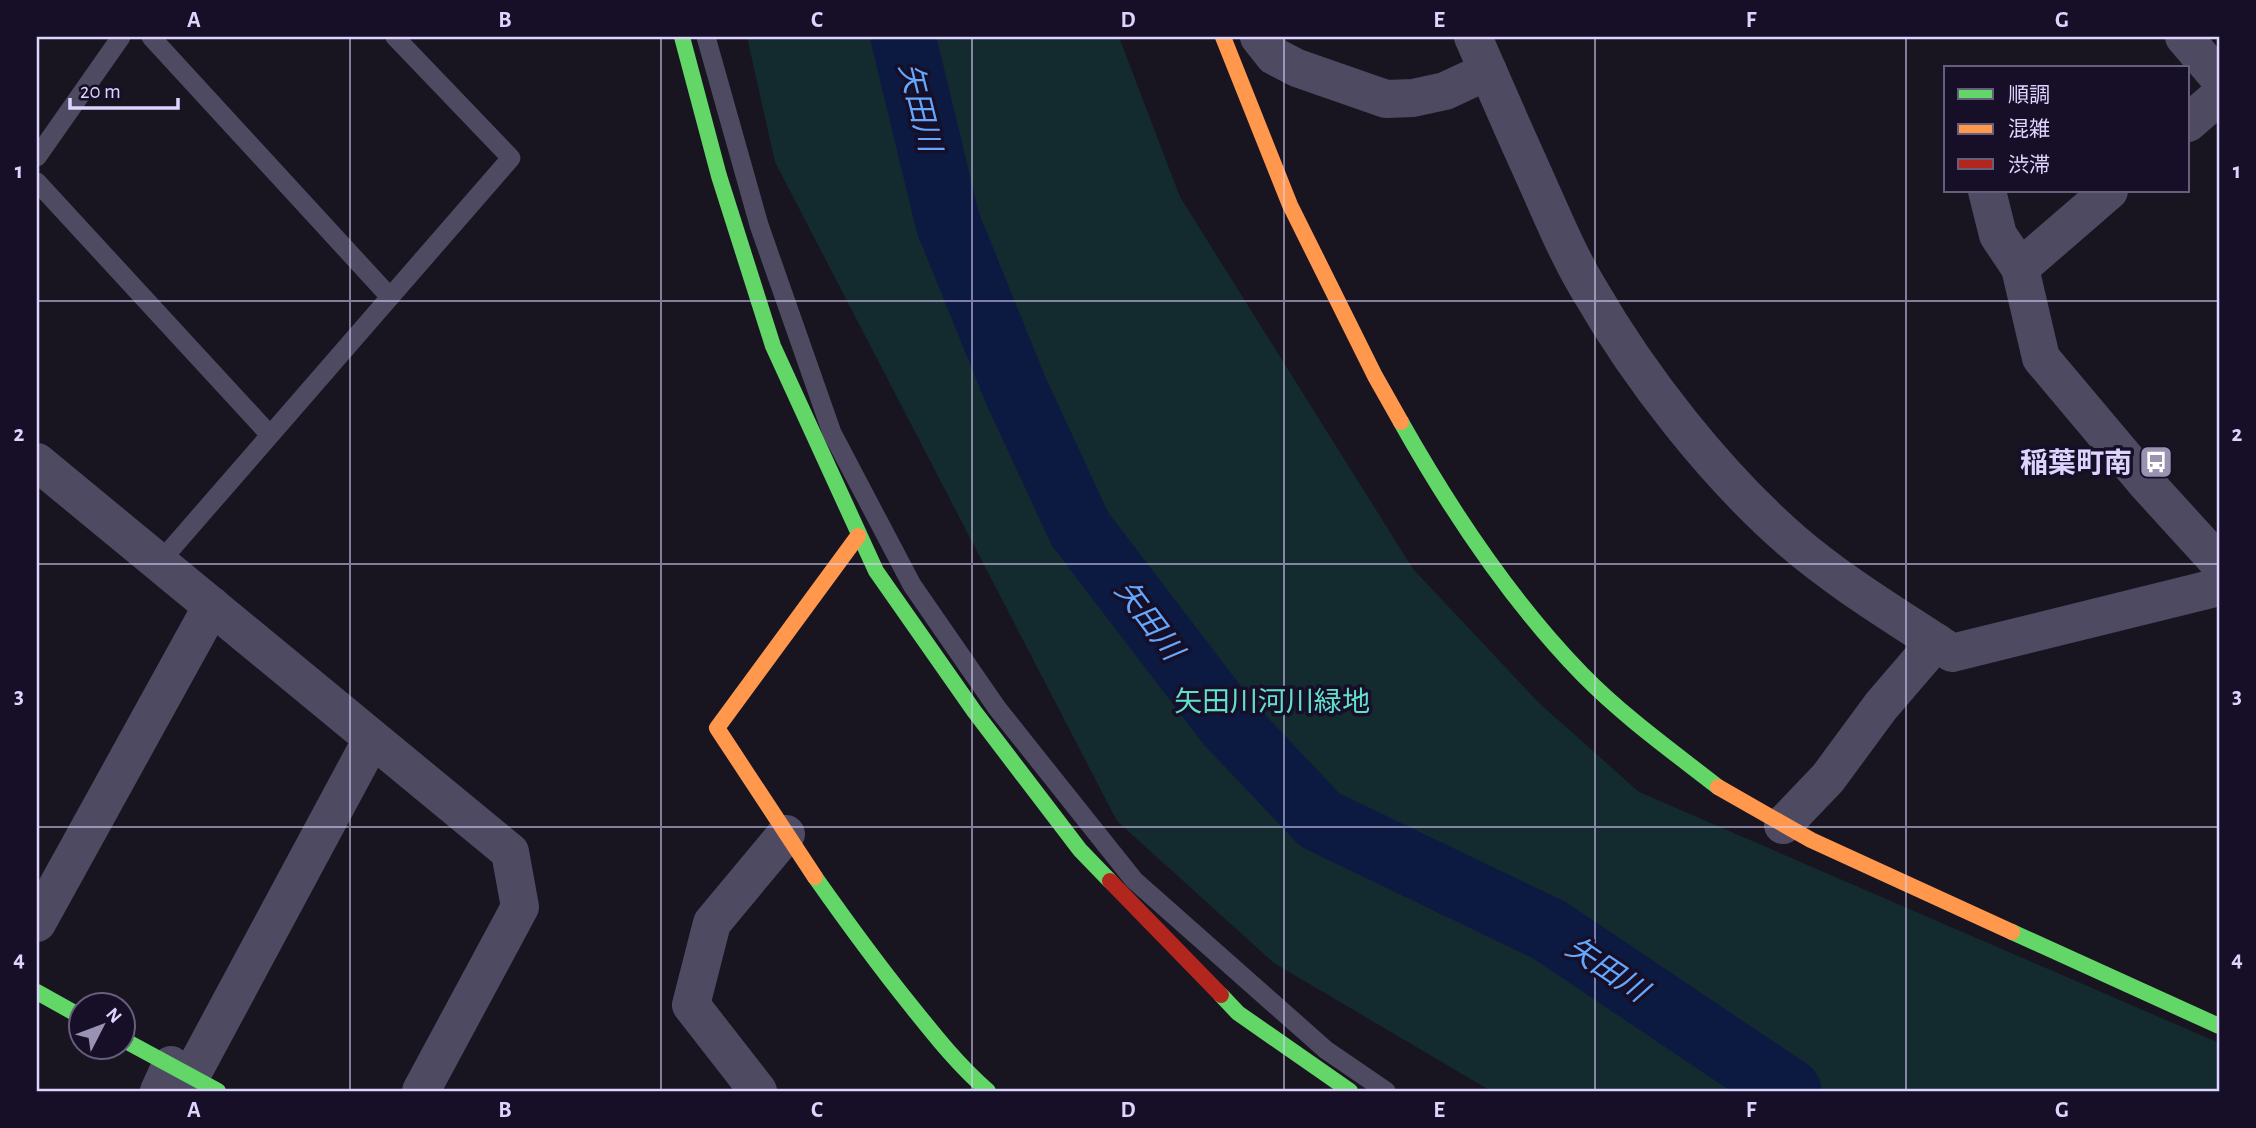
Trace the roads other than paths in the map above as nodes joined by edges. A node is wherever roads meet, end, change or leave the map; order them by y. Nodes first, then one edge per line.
1 (121, 37) edge
2 (151, 37) edge
3 (395, 37) edge
4 (682, 37) edge
5 (706, 37) edge
6 (1223, 37) edge
7 (1259, 37) edge
8 (1473, 37) edge
9 (2184, 37) edge
10 (1488, 71) junction
11 (2219, 78) edge
12 (2219, 96) edge
13 (2190, 121) edge
14 (43, 136) edge
15 (37, 157) edge
16 (37, 182) edge
17 (1987, 192) edge
18 (2108, 192) edge
19 (2020, 268) junction
20 (390, 297) junction
21 (270, 435) junction
22 (42, 479) edge
23 (858, 536) junction
24 (2219, 562) edge
25 (159, 563) junction
26 (2219, 587) edge
27 (212, 606) junction
28 (1936, 642) junction
29 (372, 739) junction
30 (1783, 825) junction
31 (786, 834) junction
32 (37, 923) edge
33 (37, 992) edge
34 (66, 1008) edge
35 (2219, 1026) edge
36 (136, 1048) edge
37 (185, 1081) edge
38 (421, 1091) edge
39 (758, 1091) edge
40 (988, 1091) edge
41 (1350, 1091) edge
42 (1386, 1091) edge

1 - 14 lane
2 - 20 lane
3 - 20 lane
4 - 23 street
5 - 42 lane
6 - 30 street
7 - 10 street
8 - 10 street
9 - 11 street
10 - 28 street
12 - 13 street
14 - 15 lane
16 - 21 lane
17 - 19 street
18 - 19 street
19 - 24 street
20 - 21 lane
21 - 25 lane
22 - 25 street
23 - 31 street
23 - 41 street
25 - 27 street
26 - 28 street
27 - 29 street
27 - 32 street
28 - 30 street
29 - 37 street
29 - 38 street
30 - 35 street
31 - 39 street
31 - 40 street
33 - 34 street
36 - 37 street

